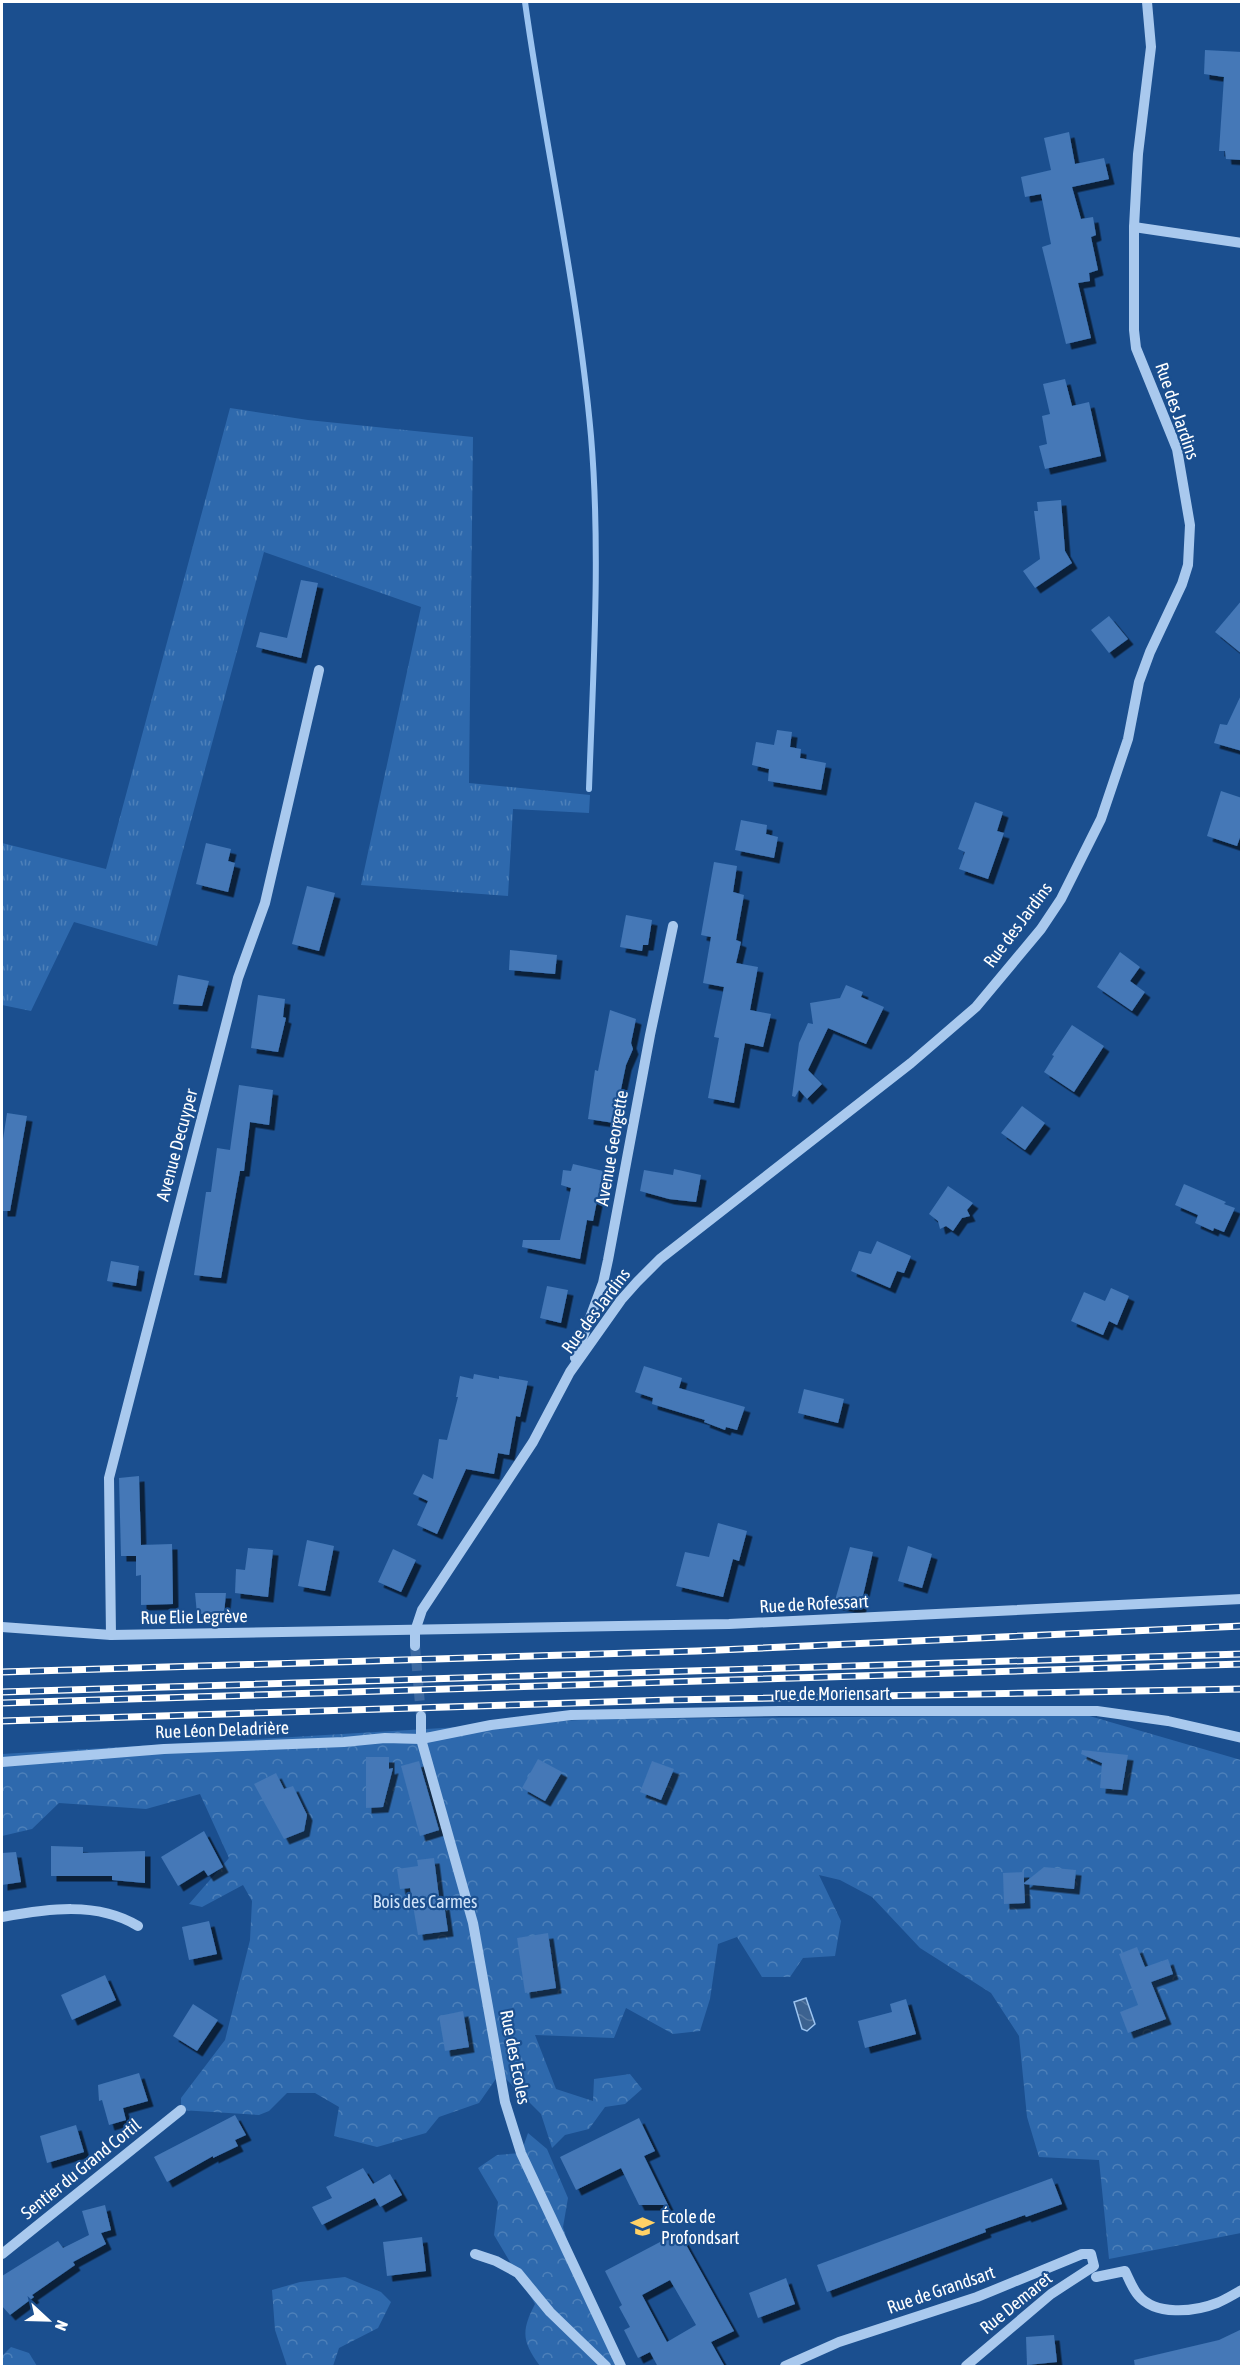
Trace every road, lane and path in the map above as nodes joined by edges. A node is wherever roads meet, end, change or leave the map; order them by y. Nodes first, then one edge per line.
1 (1147, 2) edge
2 (1134, 227) junction
3 (1242, 243) edge
4 (319, 670) dead end
5 (673, 926) dead end
6 (570, 1372) junction
7 (1242, 1599) edge
8 (2, 1627) edge
9 (387, 1630) joint
10 (415, 1631) junction
11 (111, 1635) junction
12 (415, 1646) tunnel mouth
13 (421, 1716) tunnel mouth
14 (1242, 1738) edge
15 (421, 1739) junction
16 (2, 1762) edge
17 (2, 1917) edge
18 (138, 1926) dead end
19 (181, 2110) dead end
20 (2, 2254) edge
21 (475, 2254) dead end
22 (1093, 2273) junction
23 (1242, 2290) edge
24 (606, 2367) edge
25 (621, 2367) edge
26 (785, 2367) edge
27 (966, 2367) edge

1 - 2 street, Rue des Jardins
2 - 3 street
2 - 6 street, Rue des Jardins
4 - 11 street, Avenue Decuyper
5 - 6 street, Avenue Georgette
6 - 10 street, Rue des Jardins
7 - 10 street, Rue de Rofessart
8 - 11 street, Rue Elie Legrève
9 - 10 street, Rue de Rofessart
9 - 11 street, Rue Elie Legrève
10 - 12 street
13 - 15 street
14 - 15 street, rue de Moriensart
15 - 16 street, Rue Léon Deladrière
15 - 25 street, Rue des Ecoles
17 - 18 street
19 - 20 street, Sentier du Grand Cortil
21 - 24 street
22 - 23 street
22 - 26 street, Rue de Grandsart
22 - 27 street, Rue Demaret

